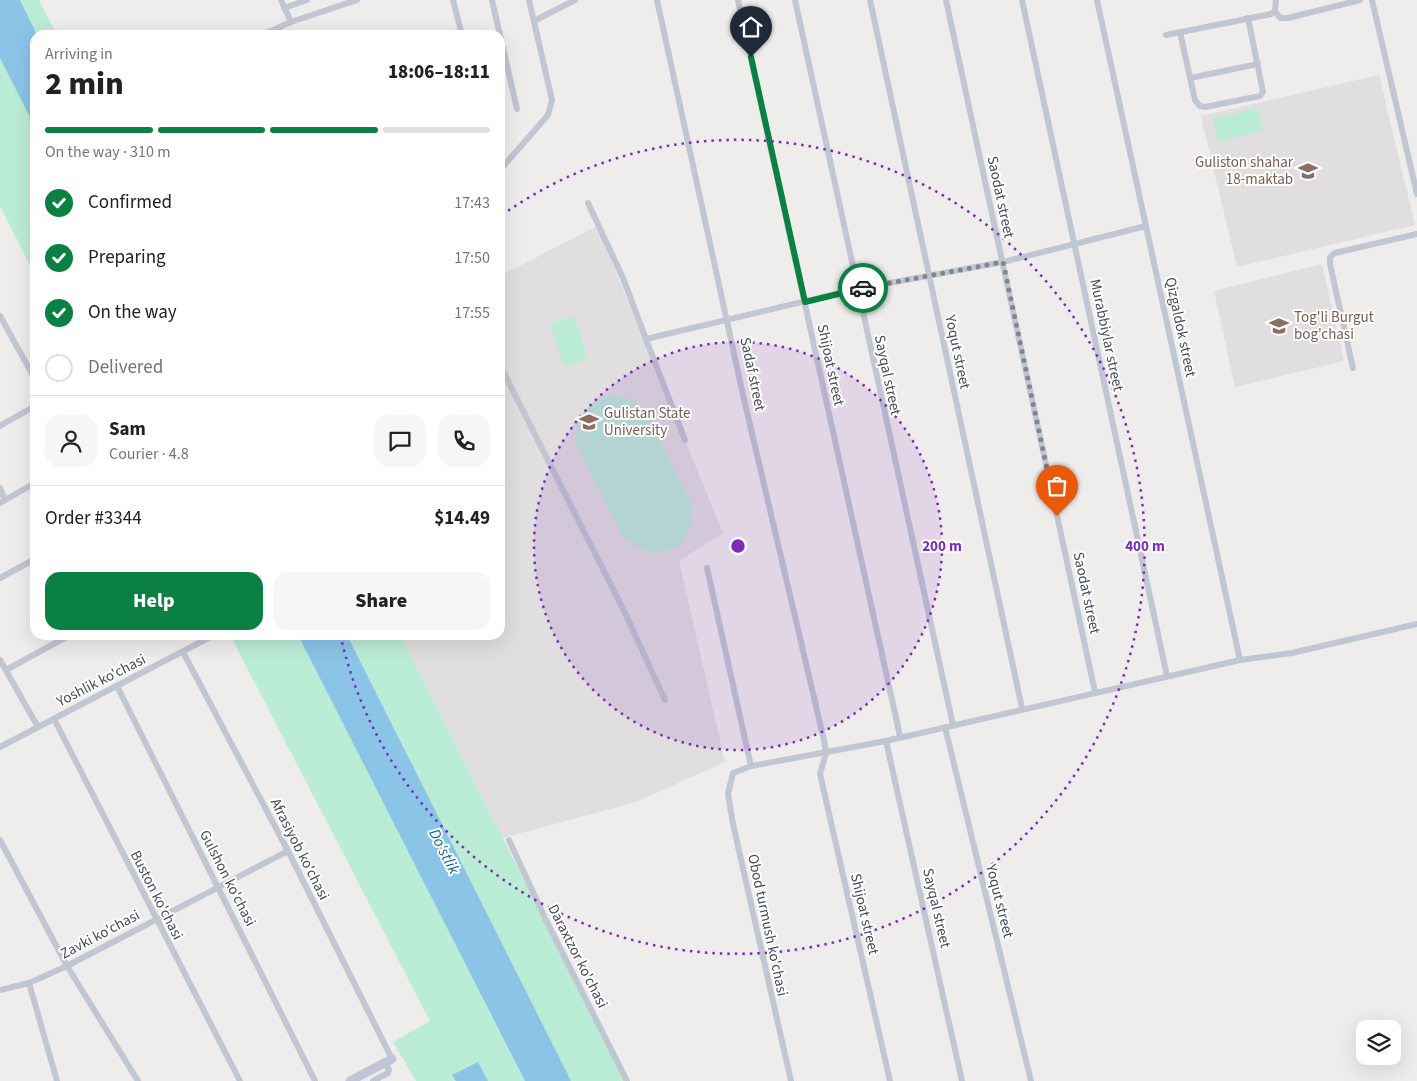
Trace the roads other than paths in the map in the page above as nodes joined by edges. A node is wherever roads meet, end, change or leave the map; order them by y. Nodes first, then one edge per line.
1 (280, 0) edge
2 (307, 0) edge
3 (356, 0) edge
4 (453, 0) edge
5 (492, 0) edge
6 (529, 0) edge
7 (575, 0) edge
8 (657, 0) edge
9 (738, 0) edge
10 (795, 0) edge
11 (870, 0) edge
12 (946, 0) edge
13 (1022, 0) edge
14 (1097, 0) edge
15 (1276, 0) edge
16 (1360, 0) edge
17 (1372, 0) edge
18 (284, 8) junction
19 (1275, 11) junction
20 (1248, 18) junction
21 (534, 21) junction
22 (291, 22) junction
23 (273, 30) edge
24 (461, 30) edge
25 (499, 30) edge
26 (1180, 32) junction
27 (1166, 35) dead end
28 (505, 57) edge
29 (1258, 64) junction
30 (1190, 78) junction
31 (517, 109) dead end
32 (505, 164) edge
33 (1417, 194) edge
34 (588, 203) dead end
35 (1146, 226) junction
36 (1417, 234) edge
37 (1075, 244) junction
38 (1003, 262) junction
39 (929, 276) junction
40 (857, 289) junction
41 (805, 302) junction
42 (0, 316) edge
43 (728, 320) junction
44 (646, 339) junction
45 (1353, 368) dead end
46 (30, 370) edge
47 (505, 376) edge
48 (30, 409) edge
49 (0, 426) edge
50 (686, 440) dead end
51 (30, 486) edge
52 (0, 488) edge
53 (3, 501) edge
54 (30, 562) edge
55 (706, 568) dead end
56 (0, 578) edge
57 (1417, 624) edge
58 (61, 640) edge
59 (205, 640) edge
60 (183, 652) junction
61 (0, 660) edge
62 (1240, 660) junction
63 (6, 670) junction
64 (1167, 676) junction
65 (117, 686) junction
66 (1095, 692) junction
67 (665, 700) dead end
68 (1022, 708) junction
69 (54, 718) junction
70 (953, 725) junction
71 (38, 726) junction
72 (945, 726) junction
73 (900, 736) junction
74 (886, 741) junction
75 (0, 747) edge
76 (826, 753) junction
77 (752, 766) junction
78 (0, 840) edge
79 (509, 840) dead end
80 (288, 851) junction
81 (219, 887) junction
82 (155, 919) junction
83 (66, 966) junction
84 (29, 983) junction
85 (0, 990) edge
86 (388, 1060) junction
87 (57, 1081) edge
88 (138, 1081) edge
89 (240, 1081) edge
90 (316, 1081) edge
91 (350, 1081) edge
92 (373, 1081) edge
93 (627, 1081) edge
94 (791, 1081) edge
95 (890, 1081) edge
96 (962, 1081) edge
97 (1031, 1081) edge

1 - 18 street
2 - 18 street
3 - 22 street
4 - 24 street
5 - 25 street
6 - 21 street
7 - 21 street
8 - 43 street, Sadaf street
9 - 41 street, Shijoat street
10 - 40 street, Sayqal street
11 - 39 street, Yoqut street
12 - 38 street, Saodat street
13 - 37 street, Murabbiylar street
14 - 35 street, Qizgaldok street
15 - 19 street
16 - 19 street
17 - 33 street
18 - 22 street
19 - 20 street
20 - 26 street
20 - 29 street
21 - 32 street
22 - 23 street
26 - 27 street
26 - 30 street
28 - 31 street
29 - 30 street
29 - 30 street
34 - 44 street
35 - 37 street
35 - 62 street, Qizgaldok street
36 - 45 street
37 - 38 street
37 - 64 street, Murabbiylar street
38 - 39 street
38 - 66 street, Saodat street
39 - 40 street
39 - 68 street, Yoqut street
40 - 41 street
40 - 70 street, Sayqal street
41 - 43 street
41 - 73 street, Shijoat street
42 - 46 street
43 - 44 street
43 - 76 street, Sadaf street
44 - 50 street
47 - 67 street
48 - 49 street
51 - 53 street
52 - 53 street
54 - 56 street
55 - 77 street
57 - 62 street
58 - 63 street
59 - 60 street, Yoshlik ko'chasi
60 - 65 street, Yoshlik ko'chasi
60 - 80 street, Afrasiyob ko'chasi
61 - 63 street
62 - 64 street
63 - 71 street
64 - 66 street
65 - 69 street, Yoshlik ko'chasi
65 - 81 street, Gulshon ko'chasi
66 - 68 street
68 - 70 street
69 - 71 street, Yoshlik ko'chasi
69 - 82 street, Buston ko'chasi
70 - 72 street
71 - 75 street, Yoshlik ko'chasi
72 - 73 street
72 - 97 street, Yoqut street
73 - 74 street
74 - 76 street
74 - 96 street, Sayqal street
76 - 77 street
76 - 95 street, Shijoat street
77 - 94 street, Obod turmush ko'chasi
78 - 83 street
79 - 93 street, Daraxtzor ko'chasi
80 - 81 street, Zavki ko'chasi
80 - 86 street, Afrasiyob ko'chasi
81 - 82 street, Zavki ko'chasi
81 - 90 street, Gulshon ko'chasi
82 - 83 street, Zavki ko'chasi
82 - 89 street, Buston ko'chasi
83 - 84 street, Zavki ko'chasi
83 - 88 street
84 - 85 street, Zavki ko'chasi
84 - 87 street
86 - 91 street
86 - 92 street

